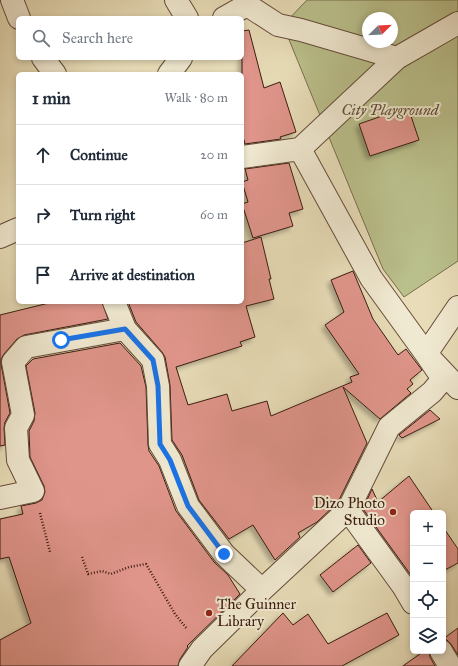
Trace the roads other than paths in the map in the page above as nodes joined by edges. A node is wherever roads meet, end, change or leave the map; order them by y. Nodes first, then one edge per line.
1 (12, 0) edge
2 (176, 0) edge
3 (18, 16) edge
4 (186, 16) edge
5 (228, 16) edge
6 (458, 23) edge
7 (398, 58) junction
8 (44, 60) edge
9 (180, 60) edge
10 (54, 72) edge
11 (170, 72) edge
12 (300, 149) junction
13 (244, 157) edge
14 (16, 230) edge
15 (0, 237) edge
16 (115, 304) edge
17 (458, 307) edge
18 (125, 329) junction
19 (426, 354) junction
20 (458, 388) edge
21 (0, 498) edge
22 (348, 510) junction
23 (262, 590) junction
24 (410, 598) edge
25 (443, 654) edge
26 (196, 657) edge
27 (450, 666) edge

1 - 3 street
2 - 4 street
5 - 7 street
6 - 7 street
7 - 12 street
8 - 10 street
9 - 11 street
12 - 13 street
12 - 19 street
14 - 15 street
16 - 18 street
17 - 19 street
18 - 21 street
18 - 23 street
19 - 20 street
19 - 22 street
22 - 23 street
22 - 24 street
23 - 26 street
25 - 27 street

